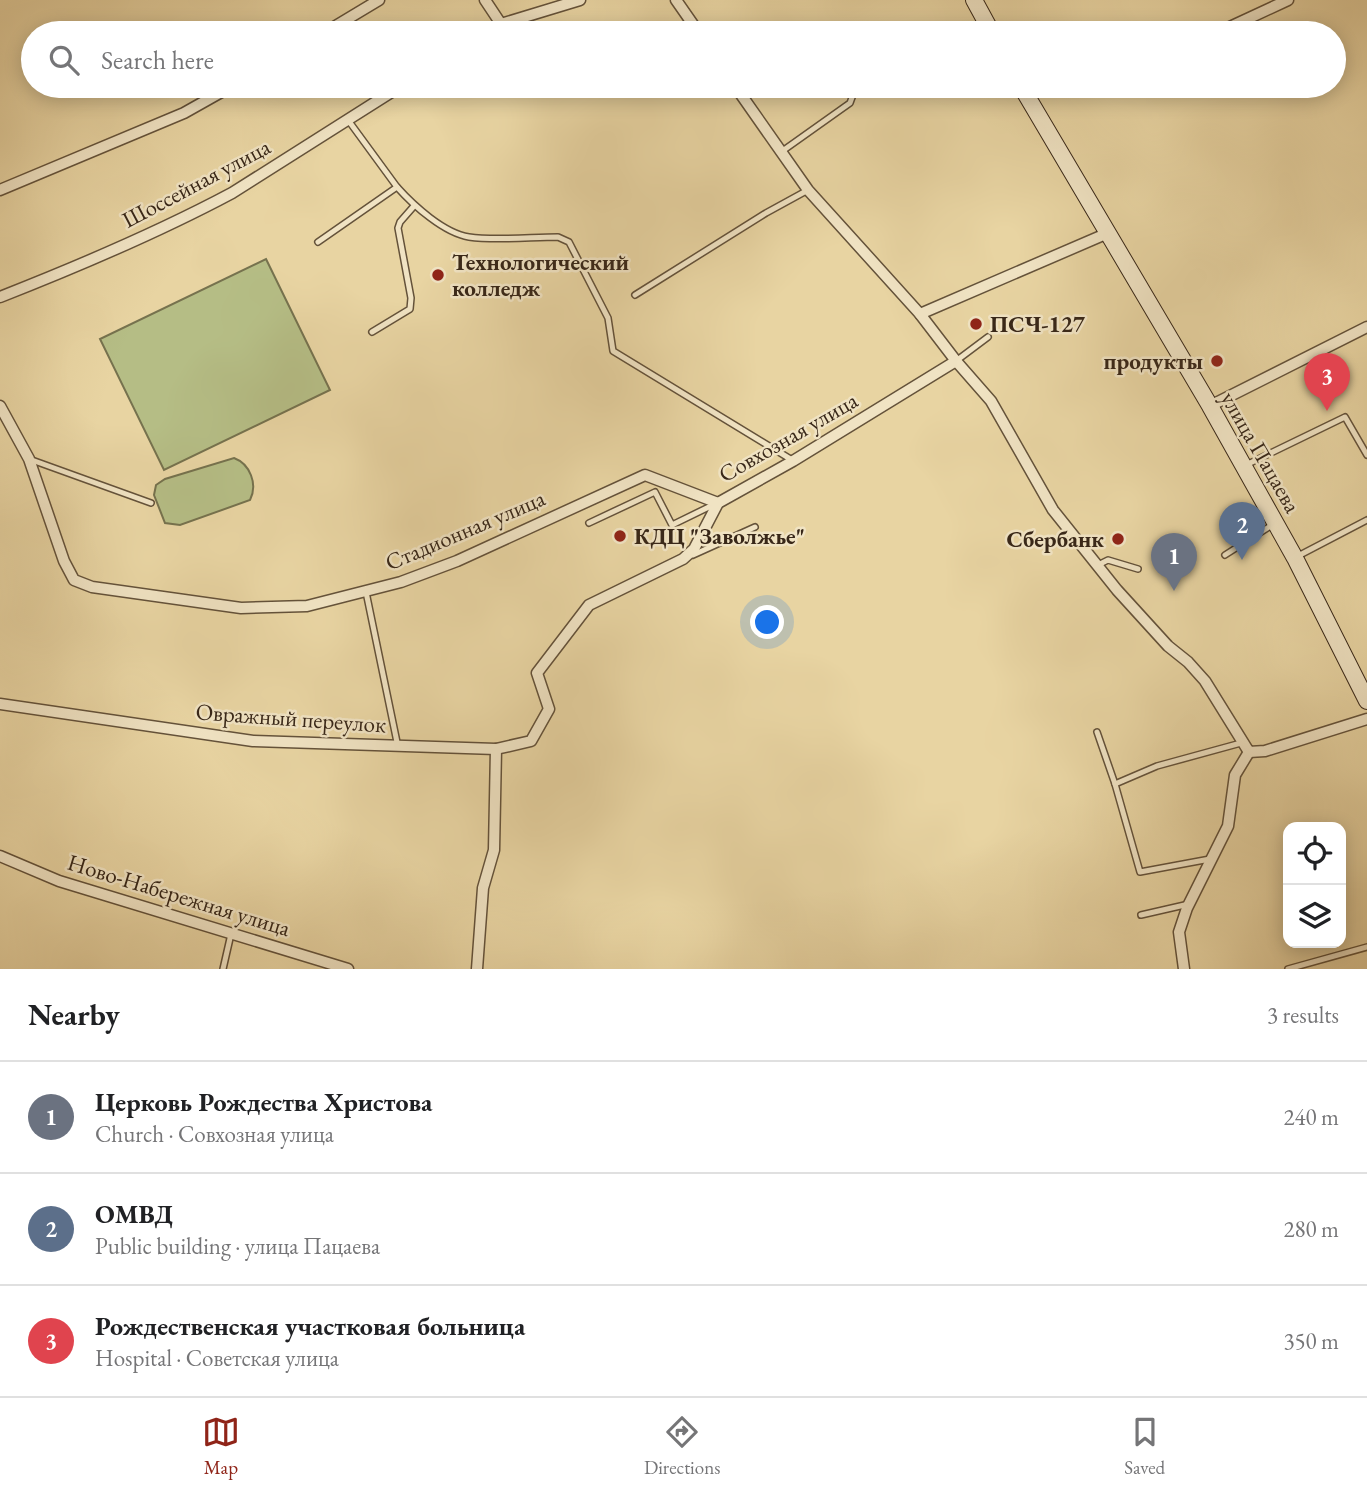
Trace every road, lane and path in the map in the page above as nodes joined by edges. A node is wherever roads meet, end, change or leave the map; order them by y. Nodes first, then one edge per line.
1 (379, 0) edge
2 (485, 0) edge
3 (580, 0) edge
4 (676, 0) edge
5 (974, 0) edge
6 (1288, 0) edge
7 (344, 21) edge
8 (499, 21) edge
9 (511, 21) edge
10 (691, 21) edge
11 (985, 21) edge
12 (1243, 21) edge
13 (211, 98) edge
14 (382, 98) edge
15 (744, 98) edge
16 (852, 98) edge
17 (1028, 98) edge
18 (348, 120) junction
19 (781, 152) junction
20 (397, 187) junction
21 (0, 190) edge
22 (808, 190) junction
23 (414, 206) junction
24 (1108, 233) junction
25 (318, 242) dead end
26 (635, 295) dead end
27 (0, 297) edge
28 (920, 314) junction
29 (1367, 327) edge
30 (372, 332) dead end
31 (988, 337) dead end
32 (956, 361) junction
33 (0, 406) edge
34 (1210, 406) junction
35 (1367, 455) edge
36 (29, 459) junction
37 (793, 461) junction
38 (1243, 466) junction
39 (152, 503) dead end
40 (718, 503) junction
41 (1367, 520) edge
42 (589, 523) dead end
43 (1276, 523) junction
44 (755, 527) dead end
45 (1225, 555) dead end
46 (1295, 558) junction
47 (683, 559) junction
48 (1097, 566) junction
49 (1138, 569) dead end
50 (366, 592) junction
51 (537, 674) joint
52 (1367, 701) edge
53 (0, 704) edge
54 (1367, 719) edge
55 (1097, 732) dead end
56 (1241, 743) junction
57 (398, 747) junction
58 (496, 749) junction
59 (1249, 752) junction
60 (1115, 784) junction
61 (0, 856) edge
62 (1210, 859) junction
63 (1189, 904) junction
64 (1141, 915) dead end
65 (231, 933) junction
66 (1367, 947) edge
67 (223, 969) edge
68 (348, 969) edge
69 (477, 969) edge
70 (1184, 969) edge
71 (1287, 969) edge

1 - 7 street
2 - 8 street
3 - 9 street
4 - 10 street
5 - 11 street
6 - 12 street
13 - 21 street
14 - 18 street, Шоссейная улица
15 - 19 street
16 - 19 lane
17 - 24 street, улица Пацаева
18 - 20 lane
18 - 27 street, Шоссейная улица
19 - 22 street
20 - 23 lane
20 - 25 lane
22 - 26 lane
22 - 28 street
23 - 30 lane
23 - 37 lane
24 - 28 street
24 - 34 street, улица Пацаева
28 - 32 street
29 - 34 street
31 - 32 lane
32 - 37 street, Совхозная улица
32 - 48 street
33 - 36 street, Стадионная улица
34 - 38 street, улица Пацаева
35 - 38 lane
36 - 39 lane
36 - 50 street, Стадионная улица
37 - 40 street, Совхозная улица
38 - 43 street, улица Пацаева
40 - 42 lane
40 - 47 street, Совхозная улица
40 - 50 street, Стадионная улица
41 - 46 lane
43 - 45 lane
43 - 46 street, улица Пацаева
44 - 47 lane
46 - 52 street, улица Пацаева
47 - 51 street, Совхозная улица
48 - 49 lane
48 - 56 street
50 - 57 lane
51 - 58 street, Овражный переулок
53 - 57 street, Овражный переулок
54 - 59 street
55 - 60 lane
56 - 59 street
56 - 60 lane
57 - 58 street, Овражный переулок
58 - 69 street
59 - 62 street
60 - 62 lane
61 - 65 street, Ново-Набережная улица
62 - 63 street
63 - 64 lane
63 - 70 street
65 - 67 lane
65 - 68 street, Ново-Набережная улица
66 - 71 lane

